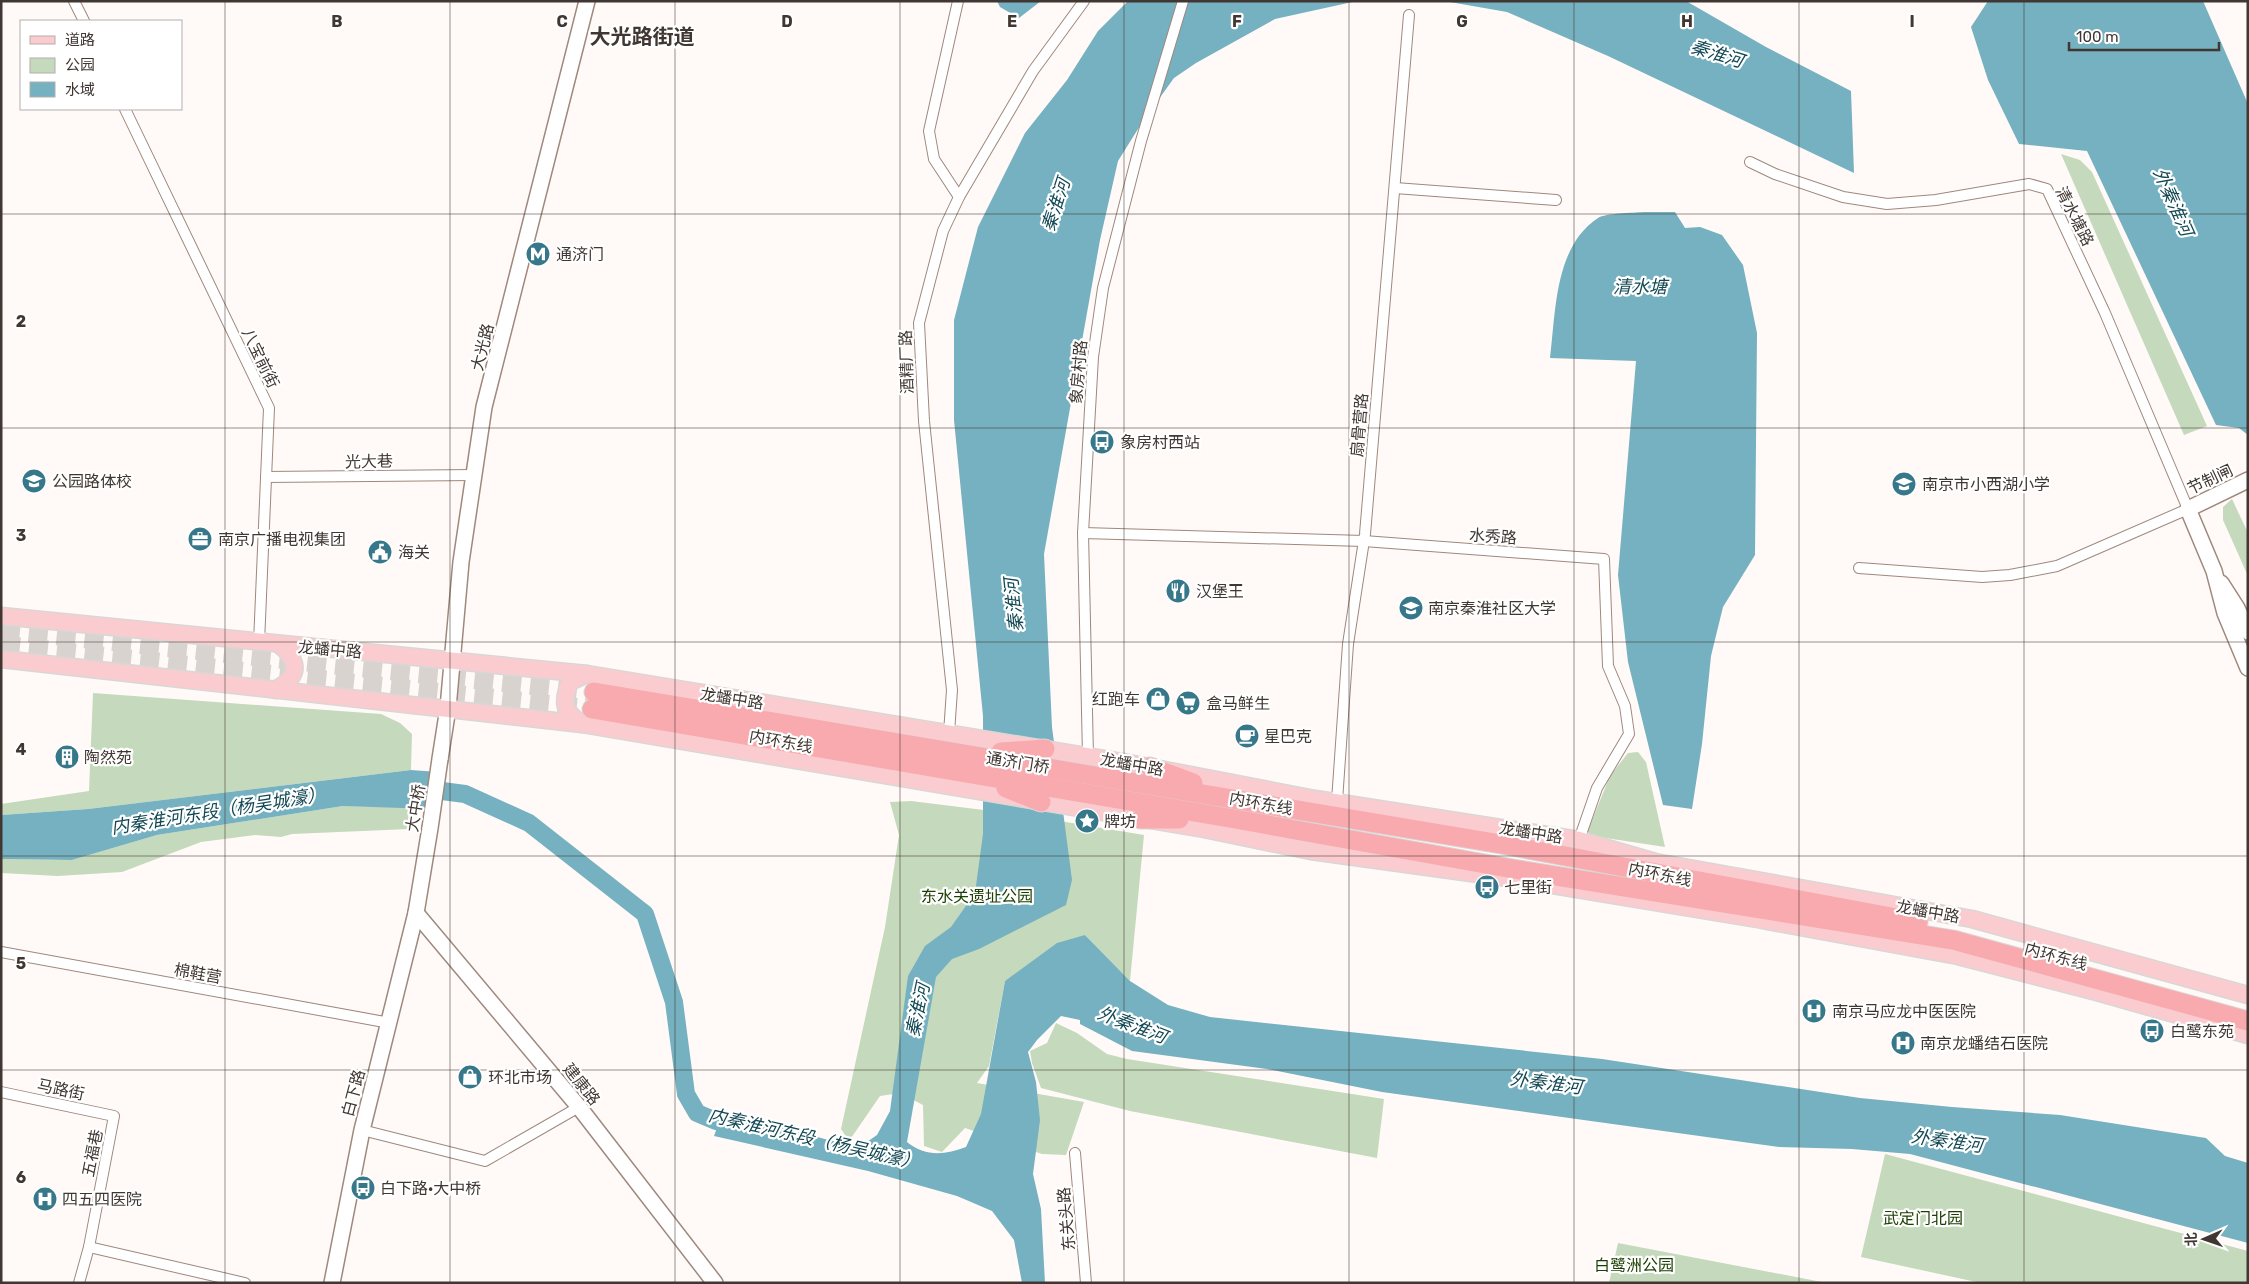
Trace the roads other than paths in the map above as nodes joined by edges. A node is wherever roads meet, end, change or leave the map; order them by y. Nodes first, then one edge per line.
1 (74, 1) edge
2 (588, 1) edge
3 (958, 1) edge
4 (1084, 1) edge
5 (1183, 1) edge
6 (1408, 15) dead end
7 (84, 20) edge
8 (126, 110) edge
9 (1750, 162) dead end
10 (1394, 188) junction
11 (959, 197) junction
12 (1556, 200) dead end
13 (474, 475) junction
14 (266, 477) junction
15 (2248, 480) edge
16 (2188, 508) junction
17 (1083, 533) junction
18 (1364, 541) junction
19 (1859, 568) dead end
20 (2214, 571) junction
21 (1, 616) edge
22 (2248, 632) edge
23 (259, 643) junction
24 (280, 645) junction
25 (1, 660) edge
26 (452, 660) junction
27 (2248, 668) edge
28 (587, 674) junction
29 (275, 690) junction
30 (448, 708) junction
31 (589, 708) junction
32 (949, 732) junction
33 (971, 746) junction
34 (1045, 749) joint
35 (1088, 756) junction
36 (1066, 761) junction
37 (1150, 767) junction
38 (971, 782) junction
39 (1066, 798) junction
40 (1236, 798) junction
41 (1337, 801) junction
42 (1040, 802) joint
43 (1141, 818) junction
44 (1235, 819) junction
45 (1579, 840) junction
46 (416, 913) junction
47 (1, 952) edge
48 (2248, 996) edge
49 (2248, 1008) edge
50 (2248, 1021) edge
51 (390, 1023) junction
52 (2248, 1035) edge
53 (1, 1092) edge
54 (579, 1107) junction
55 (114, 1116) joint
56 (362, 1130) junction
57 (1075, 1153) dead end
58 (89, 1247) junction
59 (79, 1283) edge
60 (245, 1283) edge
61 (332, 1283) edge
62 (715, 1283) edge
63 (1086, 1283) edge

1 - 7 street
2 - 13 main road, 大光路
3 - 11 street
4 - 11 street, 酒精厂路
5 - 17 street, 象房村路
6 - 10 street, 扇骨营路
8 - 14 street, 八宝前街
9 - 16 street, 清水塘路
10 - 12 street
10 - 18 street, 扇骨营路
11 - 32 street, 酒精厂路
13 - 14 street, 光大巷
13 - 26 main road, 大光路
14 - 23 street, 八宝前街
15 - 16 main road, 节制闸
16 - 19 street
16 - 20 main road
17 - 18 street, 水秀路
17 - 35 street, 象房村路
18 - 41 street, 扇骨营路
18 - 45 street, 水秀路
20 - 22 main road
20 - 27 main road
21 - 23 main road, 龙蟠中路
23 - 24 main road, 龙蟠中路
24 - 26 main road, 龙蟠中路
24 - 29 main road
25 - 29 main road
26 - 28 main road, 龙蟠中路
26 - 30 main road, 大光路
28 - 31 main road
28 - 32 main road, 龙蟠中路
29 - 30 main road
30 - 31 main road
30 - 46 main road, 大中桥, bridge
31 - 33 highway, 内环东线
31 - 38 highway, 内环东线
32 - 33 main road, 龙蟠中路
33 - 34 highway
33 - 36 highway, 通济门桥
34 - 36 main road, 龙蟠中路
35 - 36 main road, 龙蟠中路
35 - 37 main road, 龙蟠中路
36 - 40 highway, 内环东线
37 - 40 highway
37 - 41 main road, 龙蟠中路
38 - 39 highway, 通济门桥
38 - 42 highway
39 - 42 main road
39 - 43 main road
39 - 44 highway, 内环东线
40 - 49 highway, 内环东线
41 - 45 main road, 龙蟠中路
43 - 44 highway
43 - 52 main road
44 - 50 highway, 内环东线
45 - 48 main road, 龙蟠中路
46 - 51 main road, 白下路
46 - 54 main road, 建康路
47 - 51 street, 棉鞋营
51 - 56 main road, 白下路
53 - 55 street, 马路街
54 - 56 street
54 - 62 main road, 建康路
55 - 58 street, 五福巷
56 - 61 main road, 白下路
57 - 63 street, 东关头路
58 - 59 street, 五福巷
58 - 60 street

